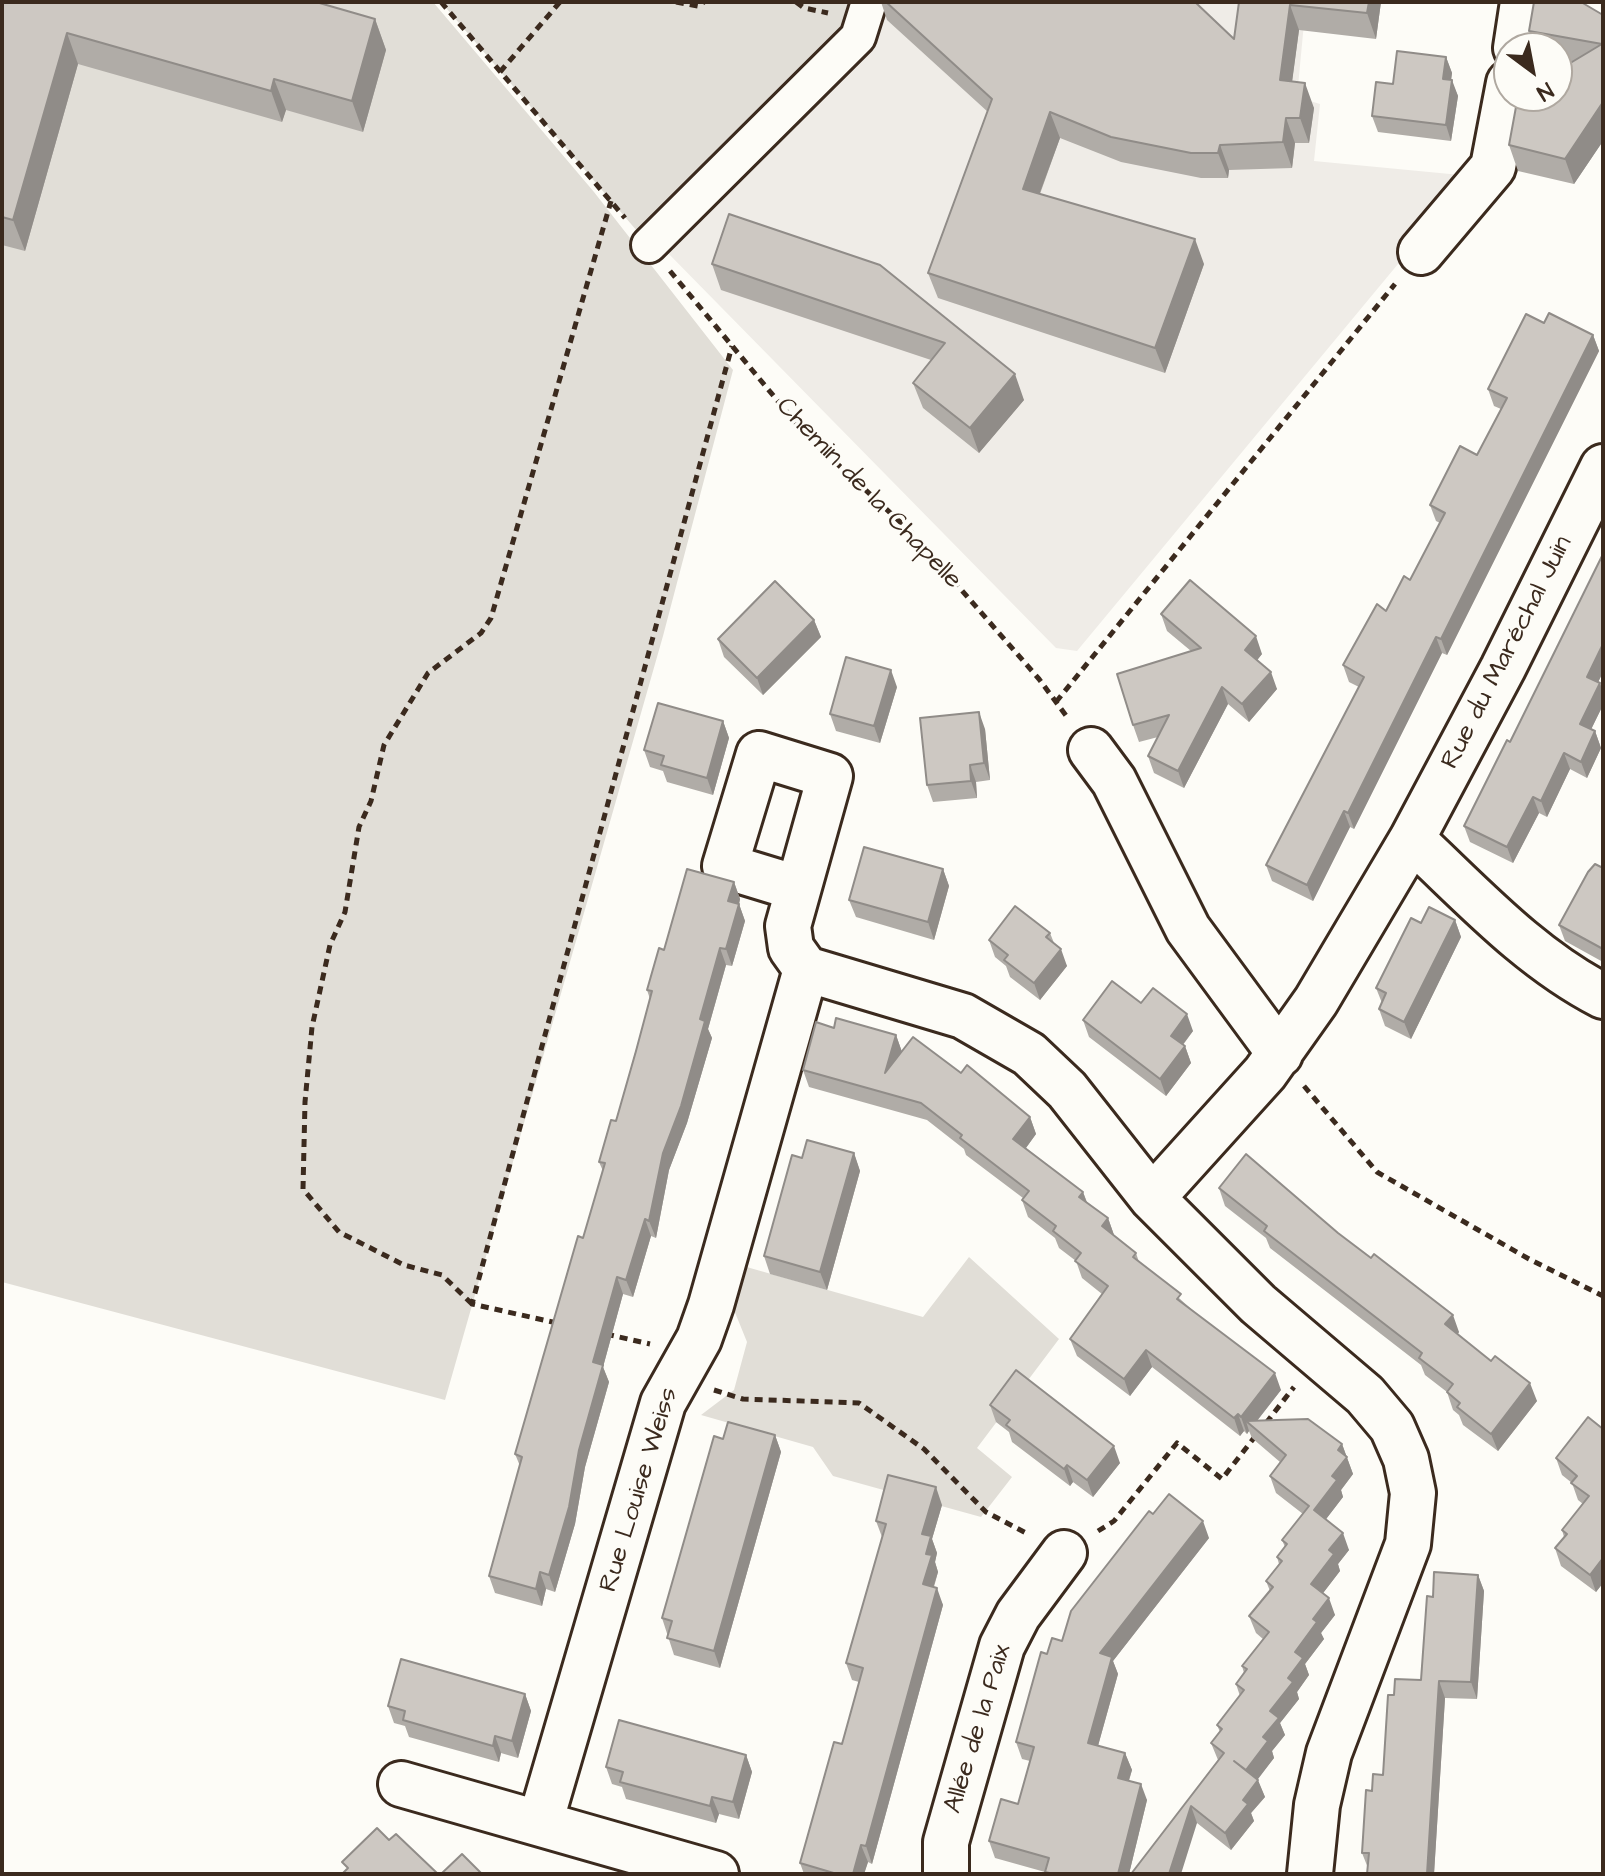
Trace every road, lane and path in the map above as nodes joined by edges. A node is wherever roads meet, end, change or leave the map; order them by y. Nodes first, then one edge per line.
1 (441, 2) edge
2 (560, 2) edge
3 (676, 2) edge
4 (704, 2) edge
5 (869, 2) edge
6 (1523, 2) edge
7 (1518, 32) edge
8 (500, 72) junction
9 (1503, 112) edge
10 (611, 201) junction
11 (649, 245) junction
12 (1421, 252) joint
13 (732, 346) junction
14 (1603, 467) edge
15 (1056, 702) junction
16 (1091, 750) joint
17 (1412, 839) junction
18 (797, 888) dead end
19 (806, 969) junction
20 (1603, 996) edge
21 (1280, 1054) junction
22 (1152, 1198) junction
23 (1603, 1296) edge
24 (472, 1304) junction
25 (559, 1324) edge
26 (603, 1334) edge
27 (1318, 1355) junction
28 (682, 1366) junction
29 (1064, 1553) junction
30 (401, 1784) dead end
31 (540, 1823) junction
32 (716, 1874) edge
33 (946, 1874) edge
34 (1310, 1874) edge

1 - 8 path, Chemin de la Chapelle
2 - 8 path
3 - 4 path
5 - 11 street
6 - 7 street
8 - 10 path, Chemin de la Chapelle
9 - 12 street
10 - 11 path, Chemin de la Chapelle
10 - 24 path
11 - 13 path, Chemin de la Chapelle
12 - 15 path
13 - 15 path, Chemin de la Chapelle
13 - 24 path
14 - 17 street, Rue du Maréchal Juin
15 - 16 path, Chemin de la Chapelle
16 - 21 street
17 - 20 street
17 - 21 street, Rue du Maréchal Juin
18 - 19 street
19 - 22 street
19 - 28 street, Rue Louise Weiss
21 - 22 street, Rue du Maréchal Juin
21 - 23 path
22 - 27 street
24 - 25 path
26 - 28 path
27 - 29 path
27 - 34 street
28 - 29 path
28 - 31 street, Rue Louise Weiss
29 - 33 street, Allée de la Paix
30 - 31 street
31 - 32 street

